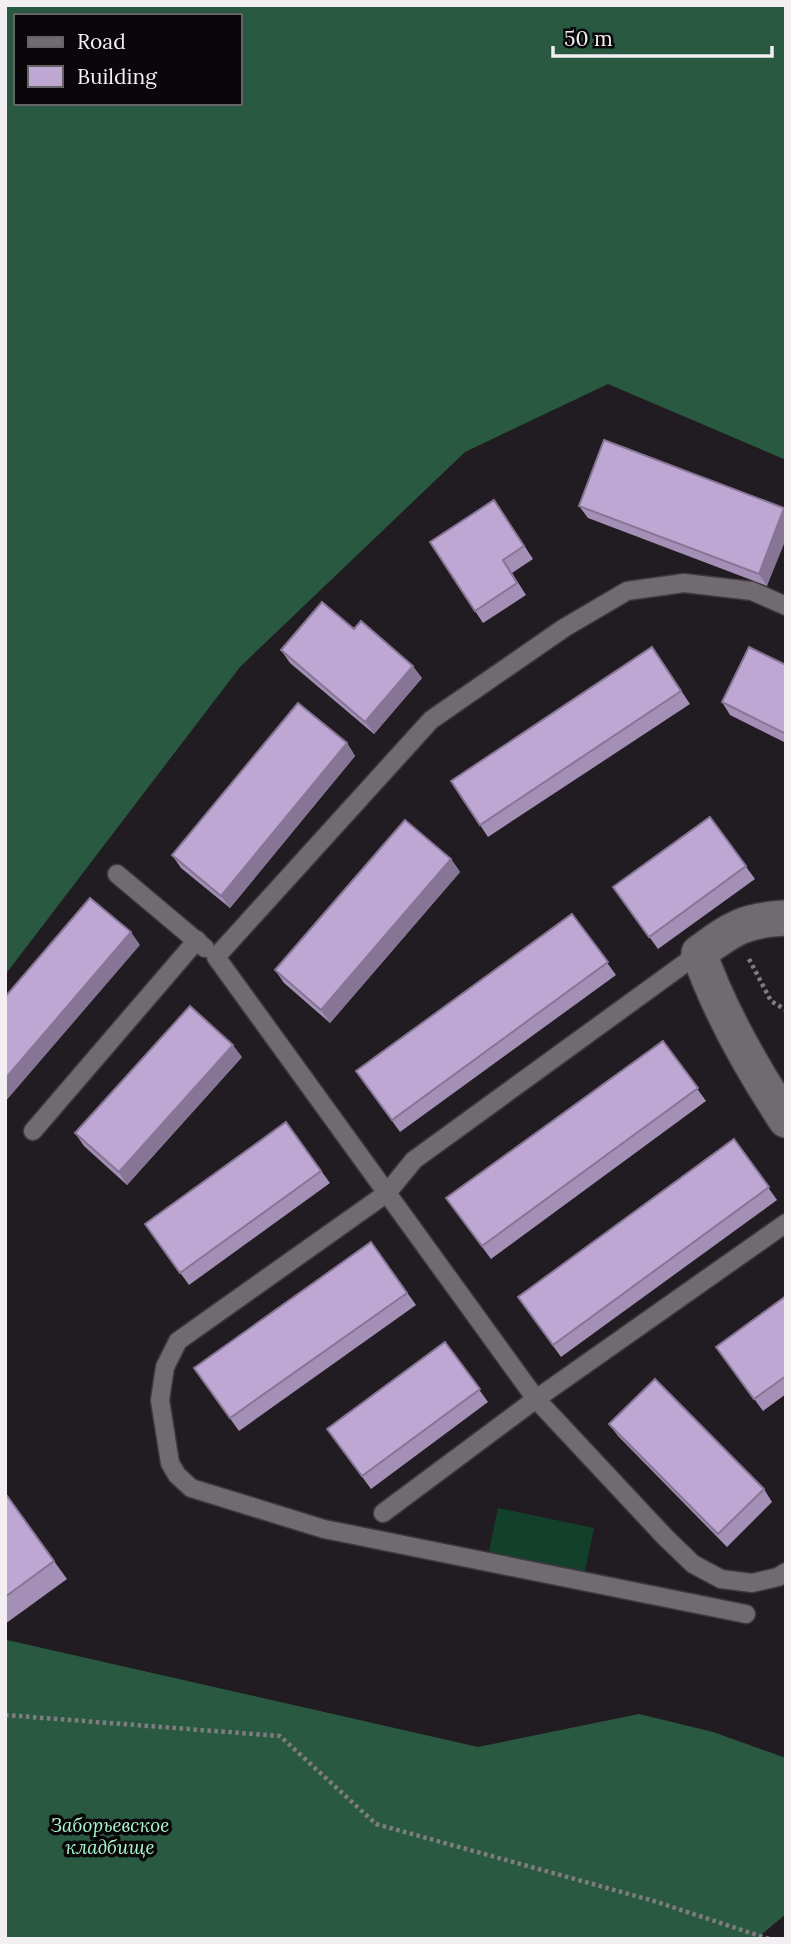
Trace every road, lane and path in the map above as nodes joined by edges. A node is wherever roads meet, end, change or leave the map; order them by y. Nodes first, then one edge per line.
1 (786, 606) edge
2 (117, 874) dead end
3 (786, 918) edge
4 (733, 929) junction
5 (197, 940) junction
6 (699, 953) junction
7 (216, 957) junction
8 (786, 1010) edge
9 (786, 1120) edge
10 (33, 1131) dead end
11 (387, 1193) junction
12 (786, 1223) edge
13 (536, 1399) junction
14 (383, 1513) dead end
15 (786, 1572) edge
16 (746, 1614) dead end
17 (5, 1715) edge
18 (769, 1939) edge

1 - 7 lane
2 - 5 lane
3 - 4 street
4 - 6 street
4 - 8 path
5 - 7 lane
5 - 10 lane
6 - 9 street
6 - 11 lane
7 - 11 lane
11 - 13 lane
11 - 16 lane
12 - 13 lane
13 - 14 lane
13 - 15 lane
17 - 18 path

